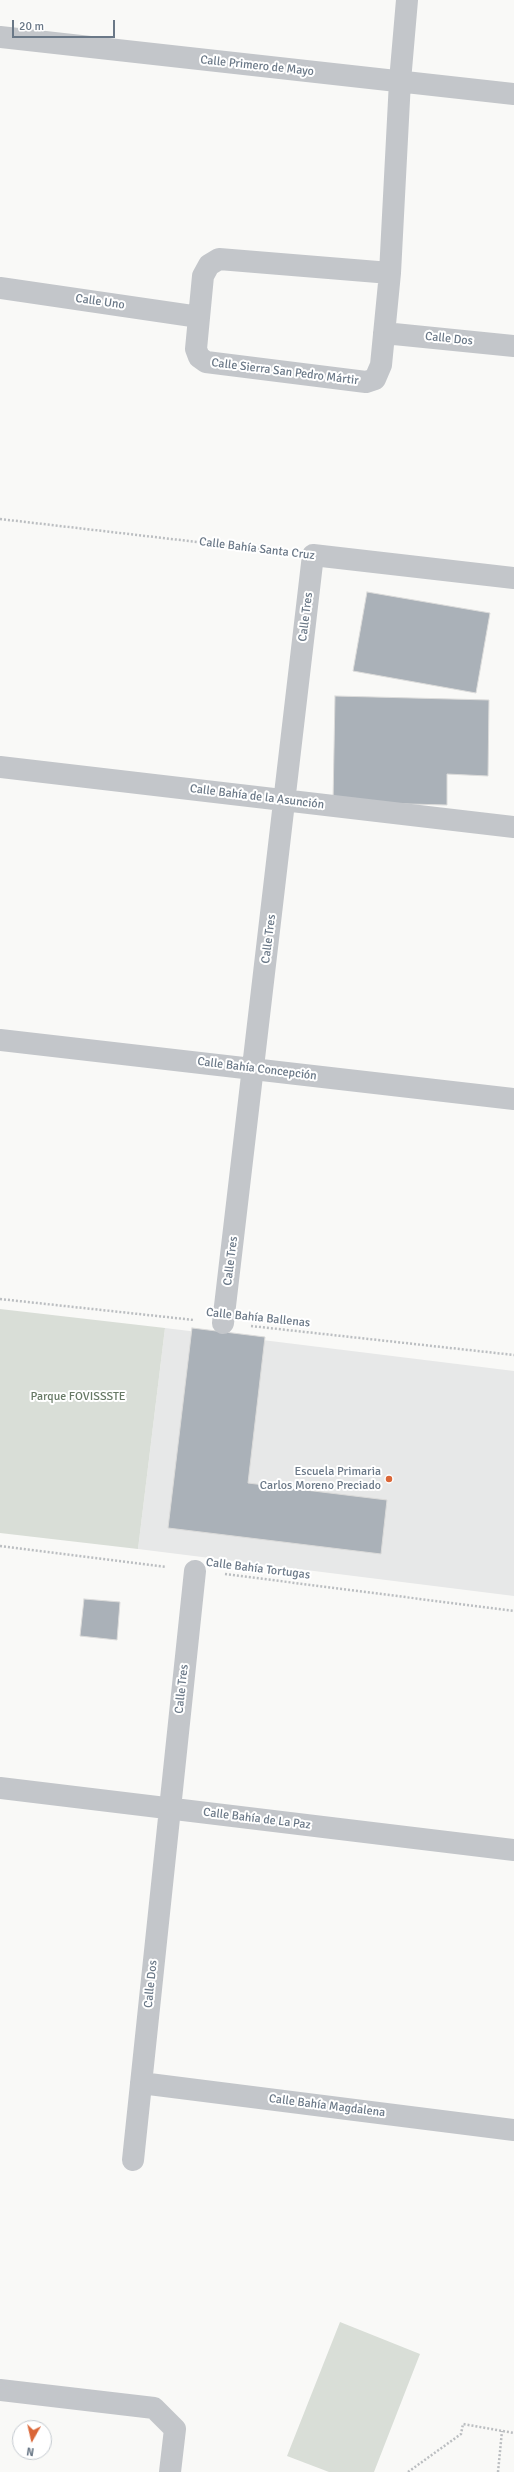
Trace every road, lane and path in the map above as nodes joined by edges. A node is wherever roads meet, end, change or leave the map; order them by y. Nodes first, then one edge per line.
1 (407, 0) edge
2 (0, 37) edge
3 (400, 81) junction
4 (514, 94) edge
5 (390, 273) junction
6 (0, 288) edge
7 (199, 317) junction
8 (384, 333) junction
9 (514, 346) edge
10 (0, 519) edge
11 (314, 555) junction
12 (514, 578) edge
13 (0, 767) edge
14 (285, 801) junction
15 (514, 827) edge
16 (0, 1040) edge
17 (253, 1069) junction
18 (514, 1099) edge
19 (0, 1299) edge
20 (224, 1323) junction
21 (514, 1355) edge
22 (0, 1546) edge
23 (194, 1571) junction
24 (514, 1611) edge
25 (0, 1788) edge
26 (168, 1808) junction
27 (514, 1850) edge
28 (140, 2083) junction
29 (514, 2130) edge
30 (133, 2160) dead end
31 (0, 2390) edge
32 (502, 2431) junction
33 (514, 2433) edge
34 (170, 2472) edge
35 (408, 2472) edge
36 (498, 2472) edge

1 - 3 street, Calle Sierra San Pedro Mártir
2 - 3 street, Calle Primero de Mayo
3 - 4 street, Calle Primero de Mayo
3 - 5 street, Calle Sierra San Pedro Mártir
5 - 7 street, Calle Sierra San Pedro Mártir
5 - 8 street, Calle Sierra San Pedro Mártir
6 - 7 street, Calle Uno
7 - 8 street, Calle Sierra San Pedro Mártir
8 - 9 street, Calle Dos
10 - 11 path, Calle Bahía Santa Cruz
11 - 12 street, Calle Bahía Santa Cruz
11 - 14 street, Calle Tres
13 - 14 street, Calle Bahía de la Asunción
14 - 15 street, Calle Bahía de la Asunción
14 - 17 street, Calle Tres
16 - 17 street, Calle Bahía Concepción
17 - 18 street, Calle Bahía Concepción
17 - 20 street, Calle Tres
19 - 20 path, Calle Bahía Ballenas
20 - 21 path, Calle Bahía Ballenas
22 - 23 path, Calle Bahía Tortugas
23 - 24 path, Calle Bahía Tortugas
23 - 26 street, Calle Tres
25 - 26 street, Calle Bahía de La Paz
26 - 27 street, Calle Bahía de La Paz
26 - 28 street, Calle Dos
28 - 29 street, Calle Bahía Magdalena
28 - 30 street, Calle Dos
31 - 34 street
32 - 33 path
32 - 35 path
32 - 36 path

